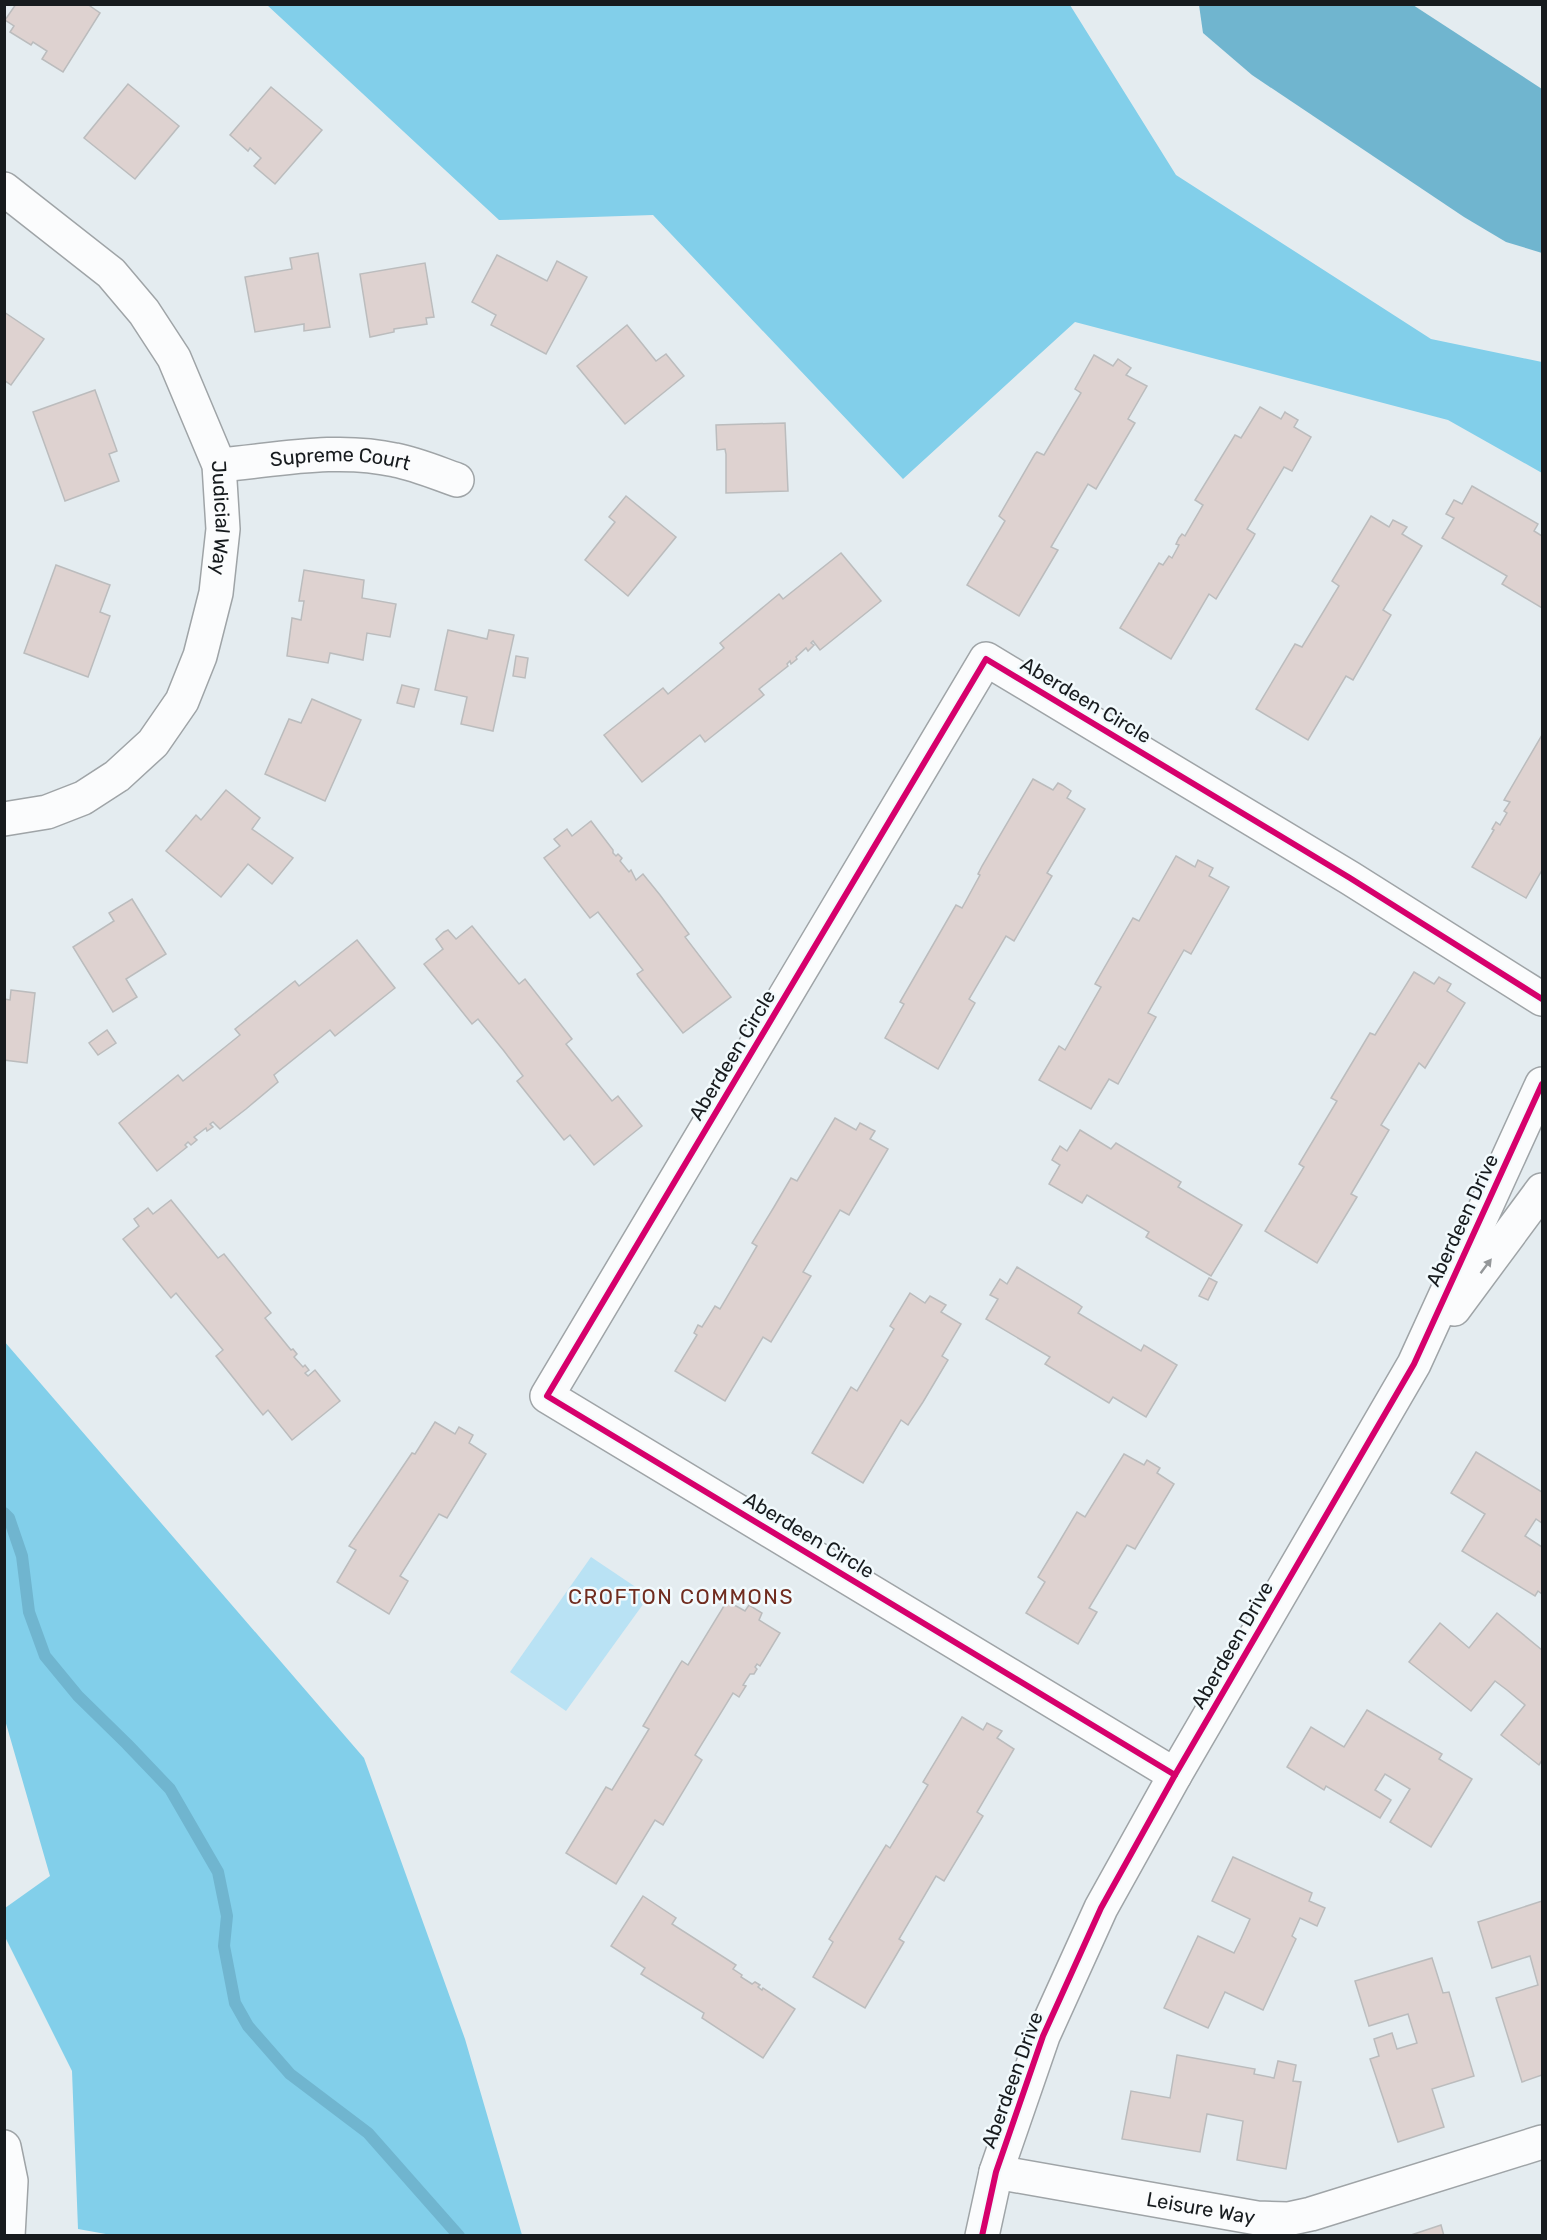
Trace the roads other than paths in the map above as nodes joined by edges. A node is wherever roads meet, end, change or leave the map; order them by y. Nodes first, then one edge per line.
1 (4, 189) edge
2 (219, 465) junction
3 (458, 480) dead end
4 (4, 819) edge
5 (1542, 999) edge
6 (1542, 1084) edge
7 (1542, 1190) edge
8 (1414, 1364) junction
9 (1175, 1774) junction
10 (1542, 2142) edge
11 (4, 2147) edge
12 (996, 2172) junction
13 (8, 2235) edge
14 (982, 2235) edge

1 - 2 street, Judicial Way
2 - 3 street, Supreme Court
2 - 4 street, Judicial Way
5 - 9 street, Aberdeen Circle
6 - 8 street, Aberdeen Drive
8 -> 7 street, Aberdeen Drive
8 - 9 street, Aberdeen Drive
9 - 12 street, Aberdeen Drive
10 - 12 street, Leisure Way
11 - 13 street
12 - 14 street, Aberdeen Drive

